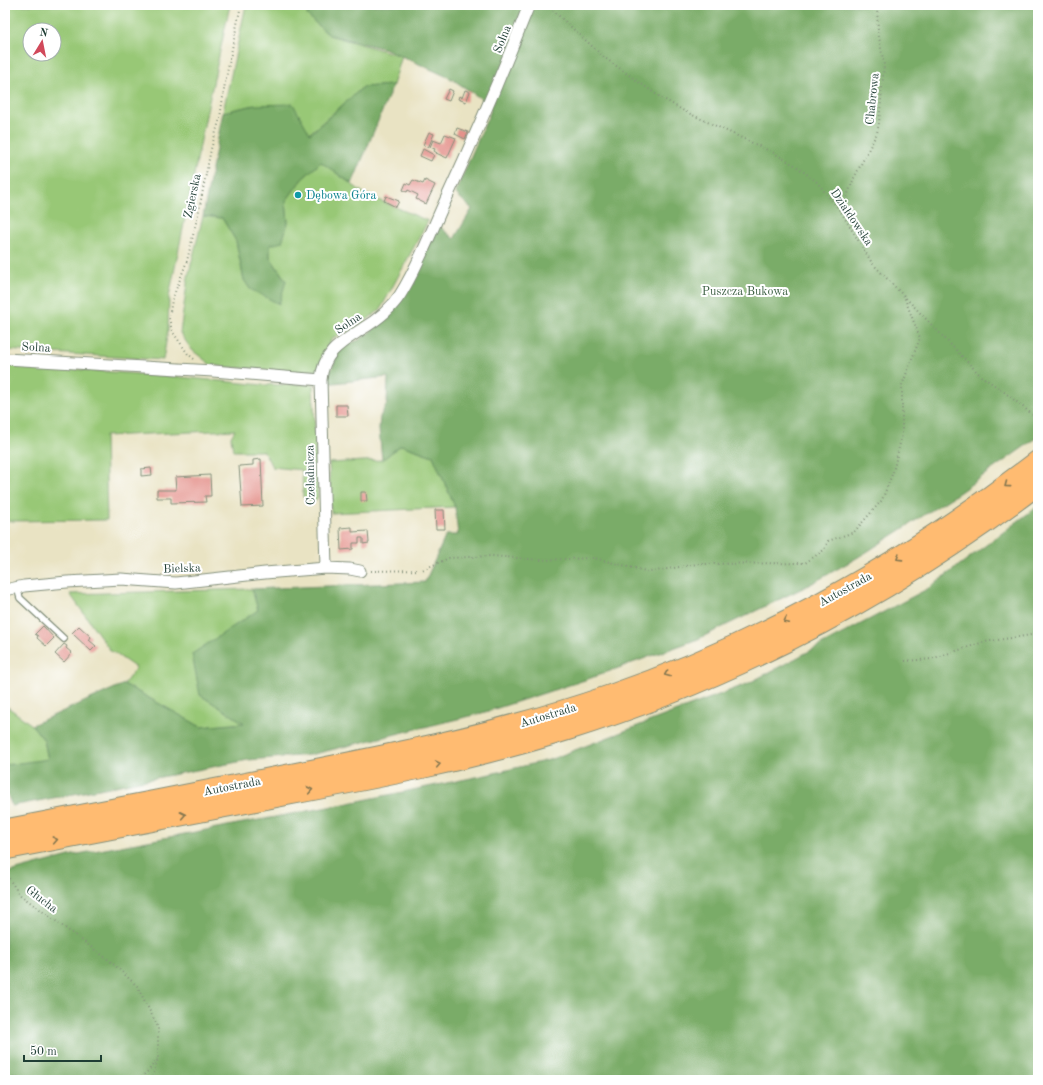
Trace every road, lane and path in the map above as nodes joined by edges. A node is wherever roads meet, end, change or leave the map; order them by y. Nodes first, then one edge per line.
1 (241, 5) edge
2 (529, 5) edge
3 (547, 5) edge
4 (877, 5) edge
5 (841, 212) junction
6 (903, 294) junction
7 (6, 359) edge
8 (213, 371) junction
9 (321, 380) junction
10 (1038, 419) edge
11 (1038, 461) edge
12 (1038, 484) edge
13 (326, 568) junction
14 (360, 571) joint
15 (17, 587) junction
16 (5, 590) edge
17 (1038, 634) edge
18 (64, 639) dead end
19 (905, 661) dead end
20 (9, 844) edge
21 (158, 1058) junction
22 (5, 1077) edge
23 (35, 1080) edge
24 (138, 1080) edge
25 (152, 1080) edge

1 - 8 path, Zgierska
2 - 9 street, Solna
3 - 5 path, Działdowska
4 - 5 path, Chabrowa
5 - 6 path, Działdowska
6 - 10 path, Działdowska
6 - 14 path
7 - 8 street, Solna
8 - 9 street, Solna
9 - 13 street, Czeladnicza
11 -> 20 highway, Autostrada
20 -> 12 highway, Autostrada
13 - 14 street, Bielska
13 - 15 street, Bielska
15 - 16 street, Bielska
15 - 18 lane
17 - 19 path
20 - 21 path, Głucha
21 - 24 path
21 - 25 path, Głucha
22 - 23 path

